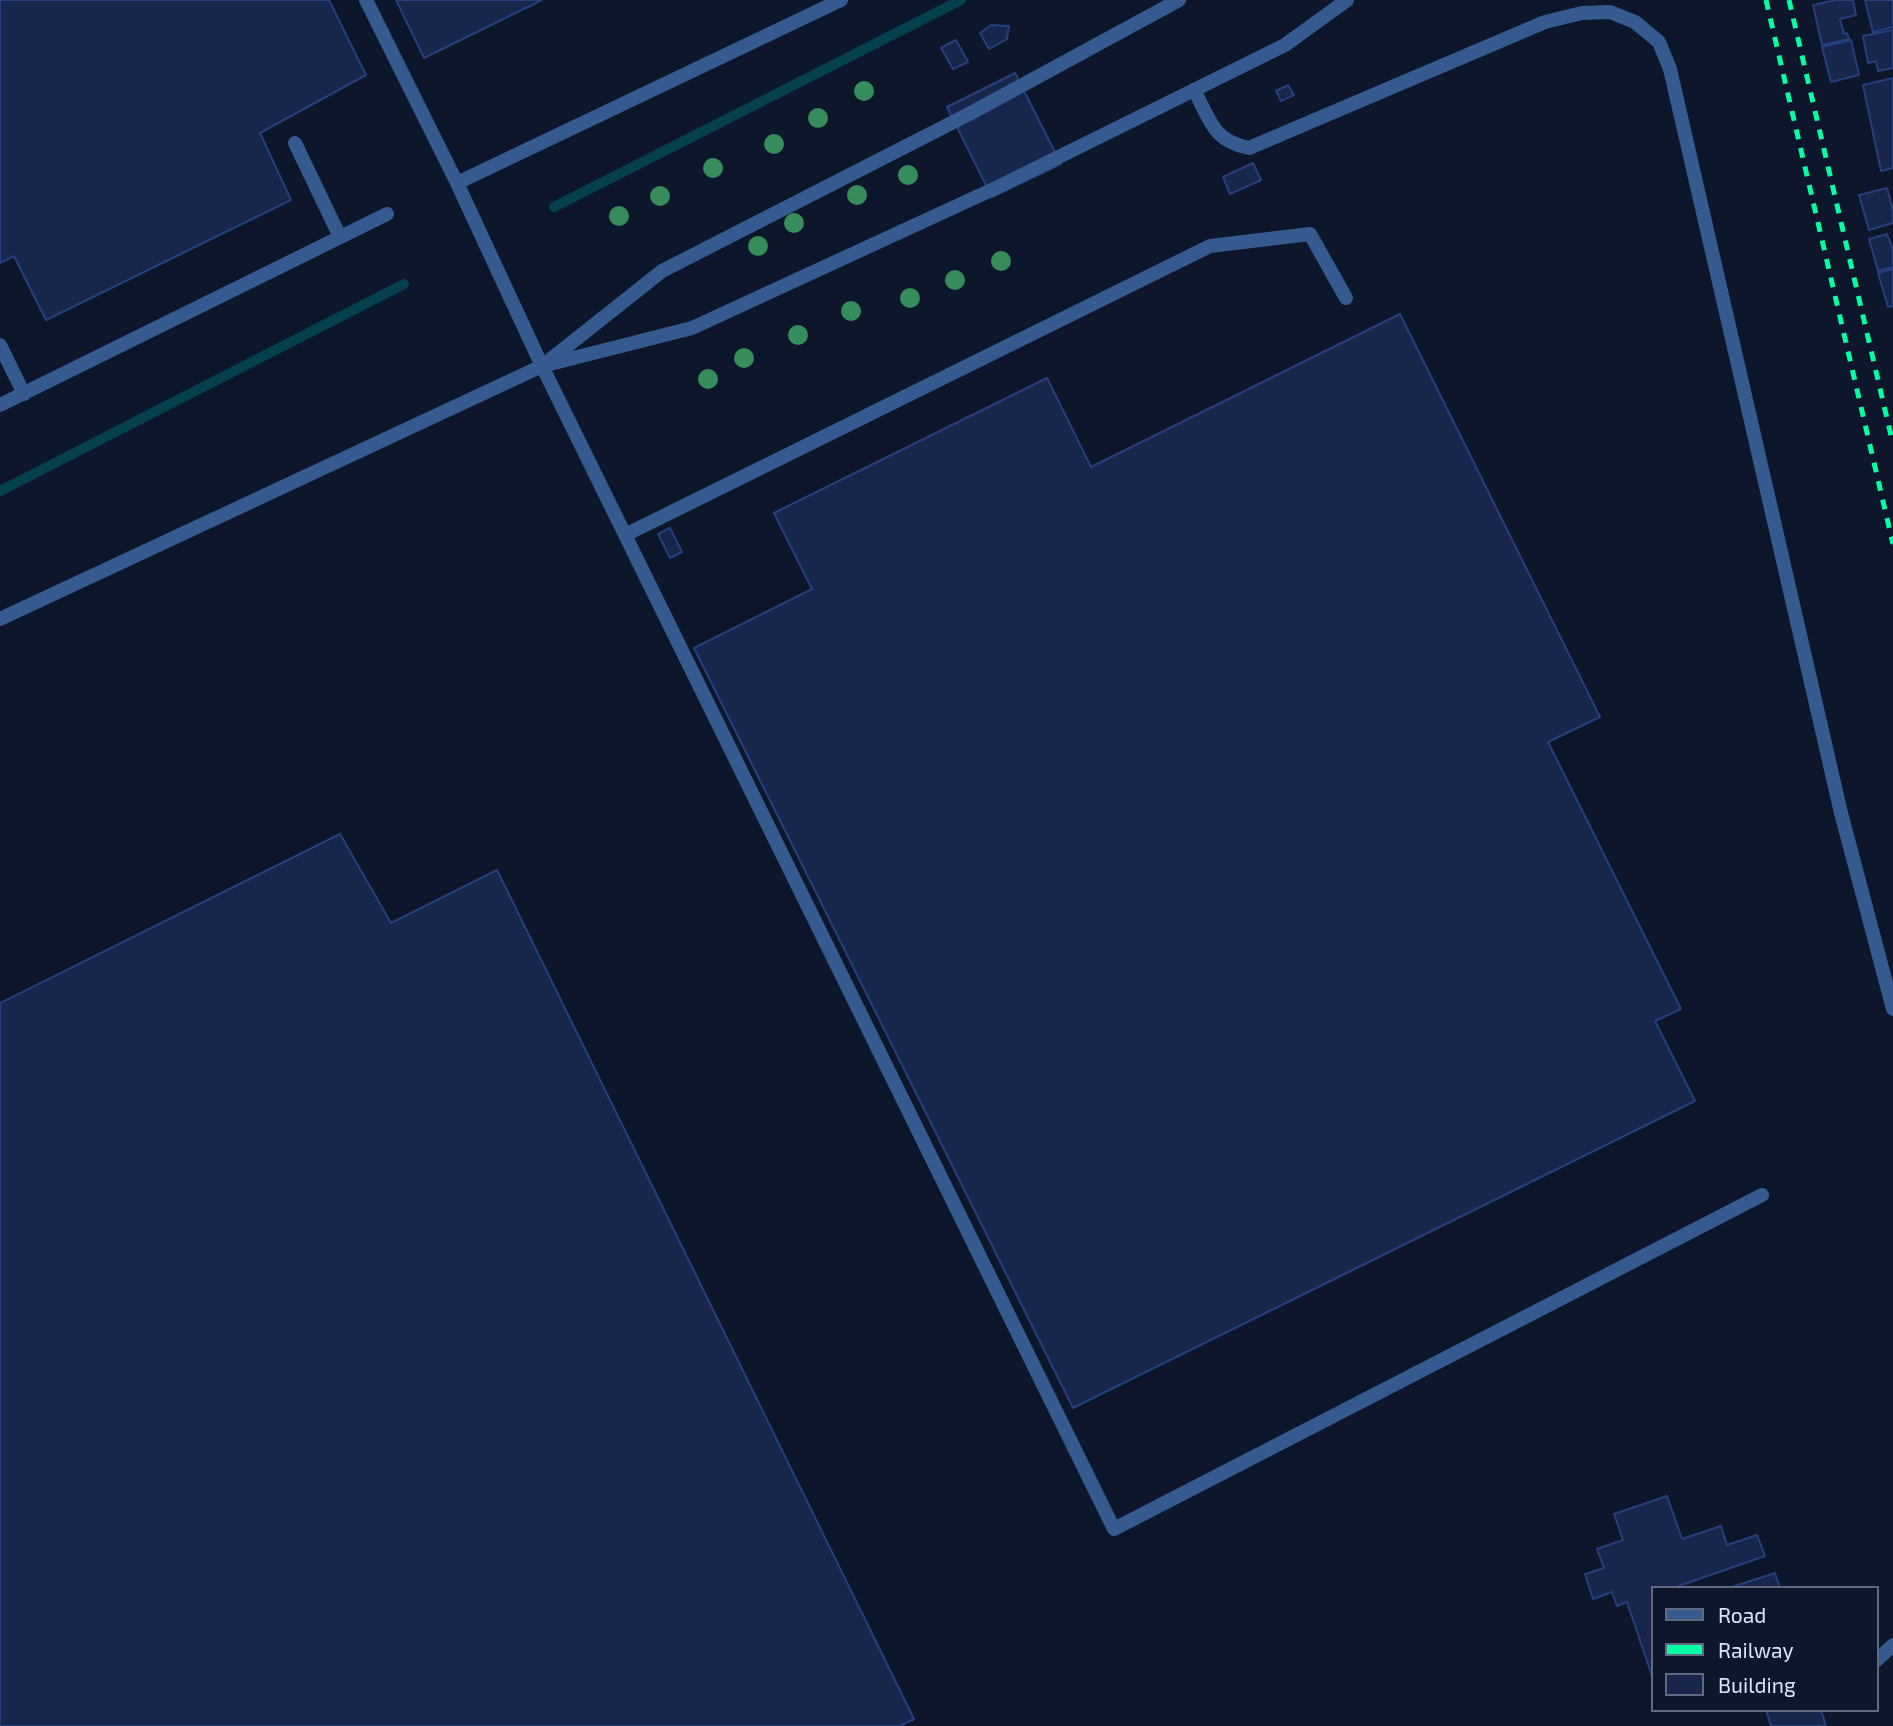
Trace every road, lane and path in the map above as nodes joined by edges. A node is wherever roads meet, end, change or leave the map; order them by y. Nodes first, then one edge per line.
1 (366, 0) edge
2 (841, 0) edge
3 (1179, 0) edge
4 (1347, 0) edge
5 (1194, 90) junction
6 (295, 142) dead end
7 (457, 183) junction
8 (387, 214) dead end
9 (340, 237) junction
10 (1346, 298) dead end
11 (0, 345) edge
12 (542, 366) junction
13 (24, 394) junction
14 (0, 405) edge
15 (625, 535) junction
16 (0, 620) edge
17 (1893, 1009) edge
18 (1762, 1195) dead end
19 (1893, 1645) edge
20 (1879, 1658) edge

1 - 7 street
2 - 7 street
3 - 12 street
4 - 5 street
5 - 12 street
5 - 17 street
6 - 9 street
7 - 12 street
8 - 9 street
9 - 13 street
10 - 15 street
11 - 13 street
12 - 15 street
12 - 16 street
13 - 14 street
15 - 18 street
19 - 20 street

